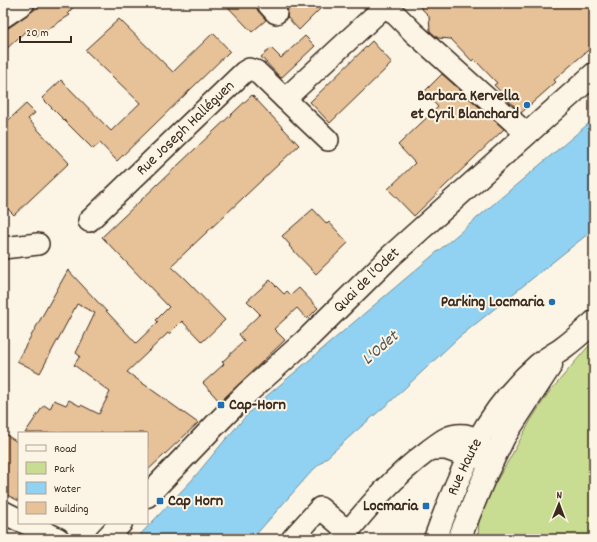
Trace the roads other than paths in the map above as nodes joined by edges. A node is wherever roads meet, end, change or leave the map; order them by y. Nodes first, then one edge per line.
1 (24, 3) edge
2 (385, 4) edge
3 (3, 17) edge
4 (594, 74) edge
5 (285, 99) junction
6 (527, 134) junction
7 (328, 140) dead end
8 (89, 221) dead end
9 (38, 244) dead end
10 (3, 248) edge
11 (594, 322) edge
12 (513, 405) junction
13 (504, 437) junction
14 (474, 450) junction
15 (484, 478) junction
16 (148, 495) edge
17 (3, 512) edge
18 (18, 520) edge
19 (28, 524) edge
20 (120, 524) edge
21 (346, 535) edge
22 (438, 536) edge
23 (58, 539) edge
24 (106, 539) edge
25 (292, 539) edge
26 (459, 539) edge

1 - 3 street
2 - 5 street
2 - 6 street
4 - 6 main road, Quai de l'Odet
5 - 7 street, Rue Joseph Halléguen
5 - 8 street, Rue Joseph Halléguen
6 - 16 main road, Quai de l'Odet
9 - 10 street
11 - 12 main road
12 - 13 main road, Rue Haute
12 - 14 main road, Rue Haute
13 - 14 street
13 - 15 main road, Rue Haute
14 - 15 street
14 - 21 street
14 - 22 main road, Rue Haute
15 - 26 main road, Rue Haute
17 - 18 main road
19 - 23 main road
20 - 24 main road
21 - 25 street

